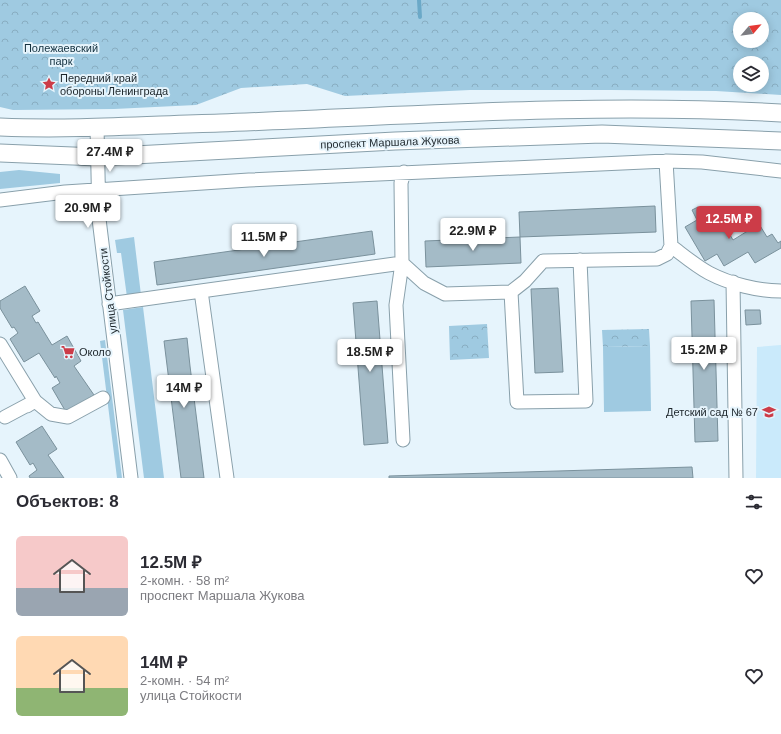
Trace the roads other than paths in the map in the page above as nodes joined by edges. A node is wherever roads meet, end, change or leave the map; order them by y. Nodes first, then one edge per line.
1 (781, 113) edge
2 (0, 127) edge
3 (97, 127) junction
4 (781, 141) edge
5 (0, 153) edge
6 (97, 157) junction
7 (666, 160) junction
8 (781, 171) edge
9 (404, 172) junction
10 (98, 190) junction
11 (0, 200) edge
12 (671, 246) junction
13 (580, 260) junction
14 (402, 263) junction
15 (733, 282) junction
16 (781, 291) edge
17 (201, 292) junction
18 (511, 292) junction
19 (109, 304) junction
20 (0, 344) edge
21 (103, 398) dead end
22 (35, 401) junction
23 (3, 420) edge
24 (404, 440) dead end
25 (0, 460) edge
26 (10, 478) edge
27 (131, 478) edge
28 (227, 478) edge
29 (736, 478) edge

1 - 3 main road
2 - 3 main road
3 - 6 street, улица Стойкости
4 - 6 main road, проспект Маршала Жукова
5 - 6 main road, проспект Маршала Жукова
6 - 10 street, улица Стойкости
7 - 8 street
7 - 9 street
7 - 12 street
9 - 10 street
9 - 14 street
10 - 11 street
10 - 19 street, улица Стойкости
12 - 13 street
12 - 15 street
13 - 18 street
13 - 18 street
14 - 17 street
14 - 18 street
14 - 24 street
15 - 16 street
15 - 29 street
17 - 19 street
17 - 28 street
19 - 27 street, улица Стойкости
20 - 22 street
21 - 22 street
22 - 23 street
25 - 26 street

